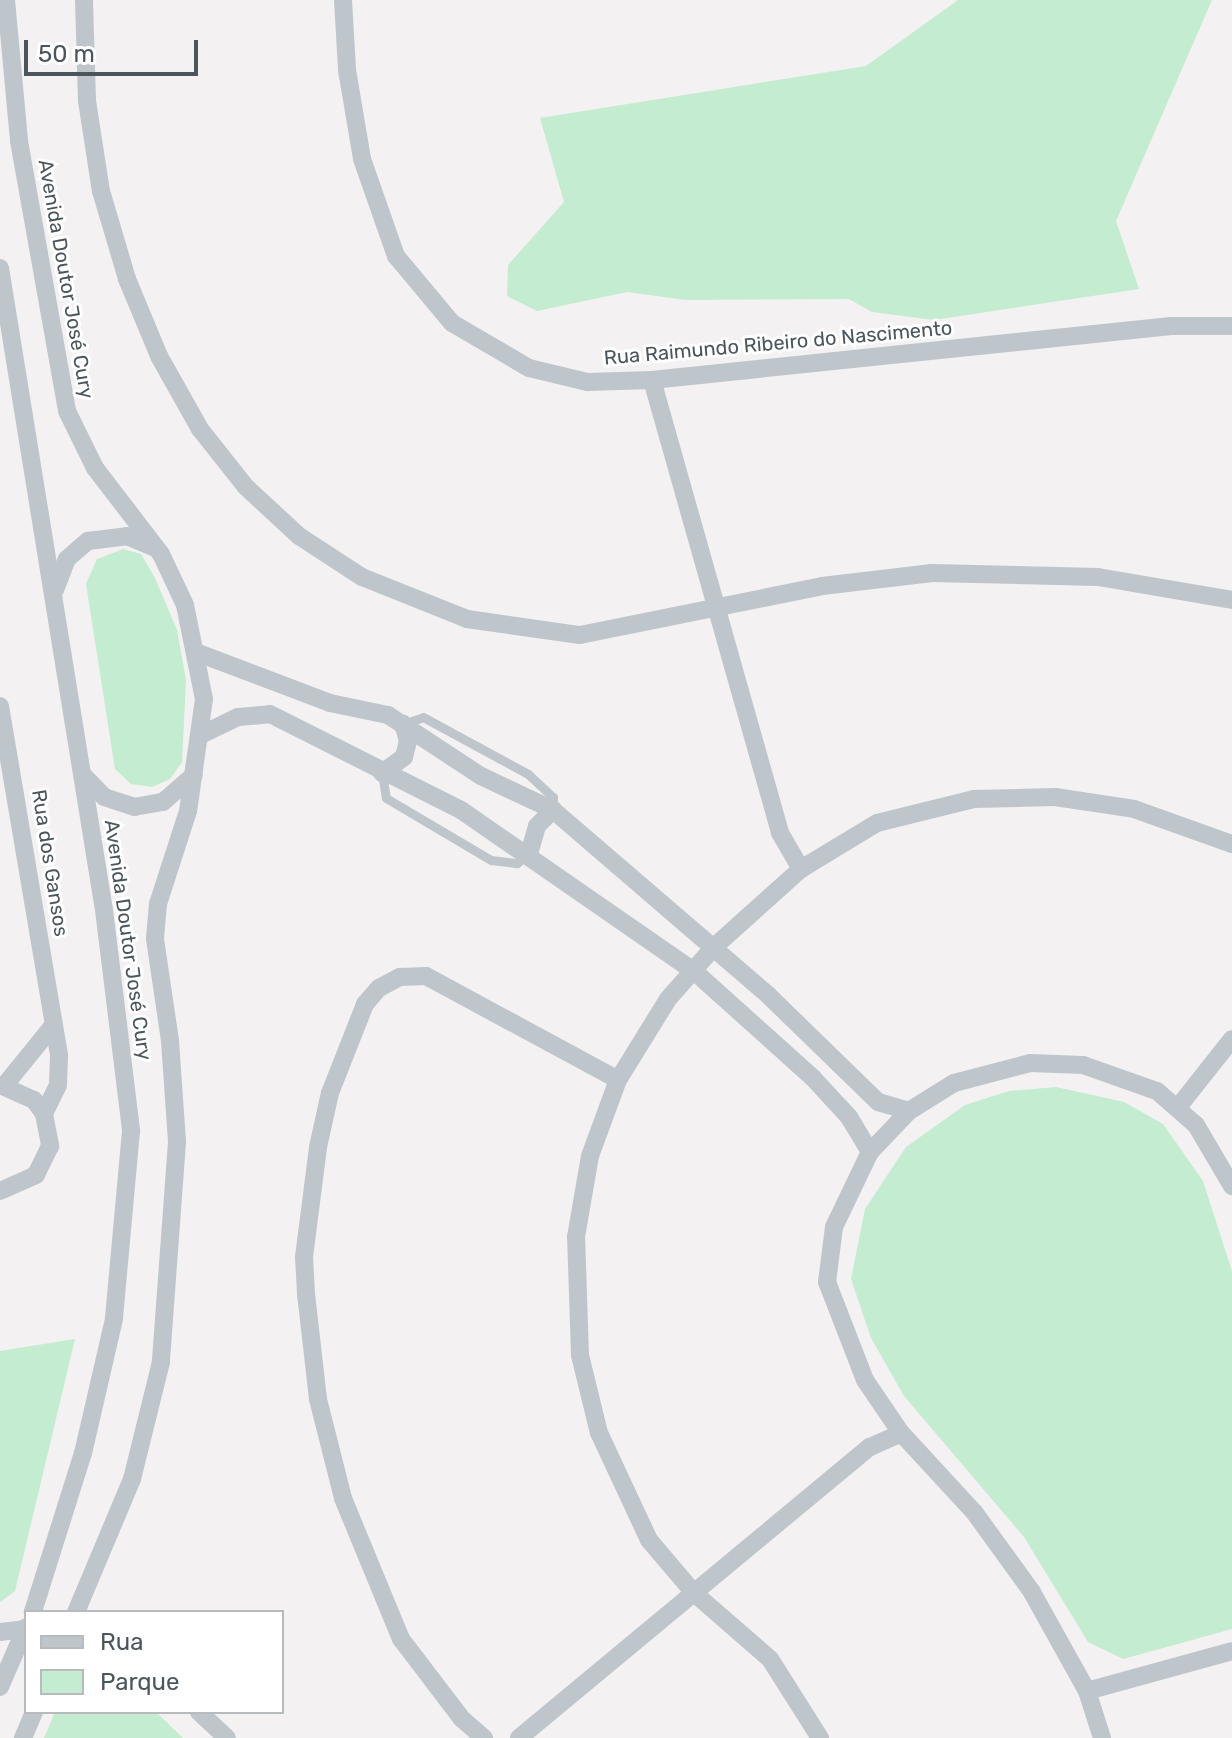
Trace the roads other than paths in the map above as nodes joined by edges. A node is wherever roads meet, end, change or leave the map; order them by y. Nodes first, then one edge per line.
1 (6, 0) edge
2 (84, 0) edge
3 (343, 0) edge
4 (0, 268) edge
5 (1232, 326) edge
6 (652, 380) junction
7 (161, 554) junction
8 (55, 599) junction
9 (1232, 600) edge
10 (714, 610) junction
11 (198, 653) junction
12 (0, 706) edge
13 (403, 724) junction
14 (203, 734) junction
15 (382, 773) junction
16 (83, 775) junction
17 (194, 775) junction
18 (0, 801) edge
19 (19, 804) junction
20 (553, 810) junction
21 (1232, 844) edge
22 (529, 854) junction
23 (801, 869) junction
24 (714, 947) junction
25 (695, 972) junction
26 (52, 1027) junction
27 (1232, 1039) edge
28 (618, 1080) junction
29 (2, 1086) edge
30 (1179, 1106) junction
31 (909, 1111) junction
32 (44, 1114) junction
33 (870, 1152) junction
34 (1232, 1186) edge
35 (0, 1191) edge
36 (901, 1433) junction
37 (694, 1593) junction
38 (34, 1610) edge
39 (77, 1610) edge
40 (24, 1629) edge
41 (0, 1632) edge
42 (24, 1633) edge
43 (1232, 1651) edge
44 (0, 1687) edge
45 (1087, 1691) junction
46 (33, 1714) edge
47 (201, 1714) edge
48 (23, 1738) edge
49 (227, 1738) edge
50 (484, 1738) edge
51 (519, 1738) edge
52 (820, 1738) edge
53 (1102, 1738) edge

1 - 7 street, Avenida Doutor José Cury
2 - 10 street
3 - 6 street, Rua Raimundo Ribeiro do Nascimento
4 - 8 street, Avenida Doutor José Cury
5 - 6 street, Rua Raimundo Ribeiro do Nascimento
6 - 10 street
7 - 8 street
7 - 11 street, Avenida Doutor José Cury
8 - 16 street, Avenida Doutor José Cury
9 - 10 street
10 - 23 street
11 - 13 street
11 - 14 street, Avenida Doutor José Cury
12 - 19 street, Rua dos Gansos
13 - 15 street
13 - 20 street
14 - 15 street
14 - 17 street, Avenida Doutor José Cury
15 - 22 street
15 - 22 lane
16 - 17 street
16 - 38 street, Avenida Doutor José Cury
17 - 39 street, Avenida Doutor José Cury
18 - 19 street
19 - 26 street, Rua dos Gansos
20 - 22 street
20 - 24 street
21 - 23 street
22 - 25 street
23 - 24 street
24 - 25 street
24 - 31 street
25 - 28 street
25 - 33 street
26 - 29 street
26 - 32 street, Rua dos Gansos
27 - 30 street
28 - 37 street
28 - 50 street
29 - 32 street
30 - 31 street
30 - 34 street
31 - 33 street
32 - 35 street
33 - 36 street
36 - 37 street
36 - 45 street
37 - 51 street
37 - 52 street
40 - 41 street
42 - 44 street
43 - 45 street
45 - 53 street
46 - 48 street
47 - 49 street

